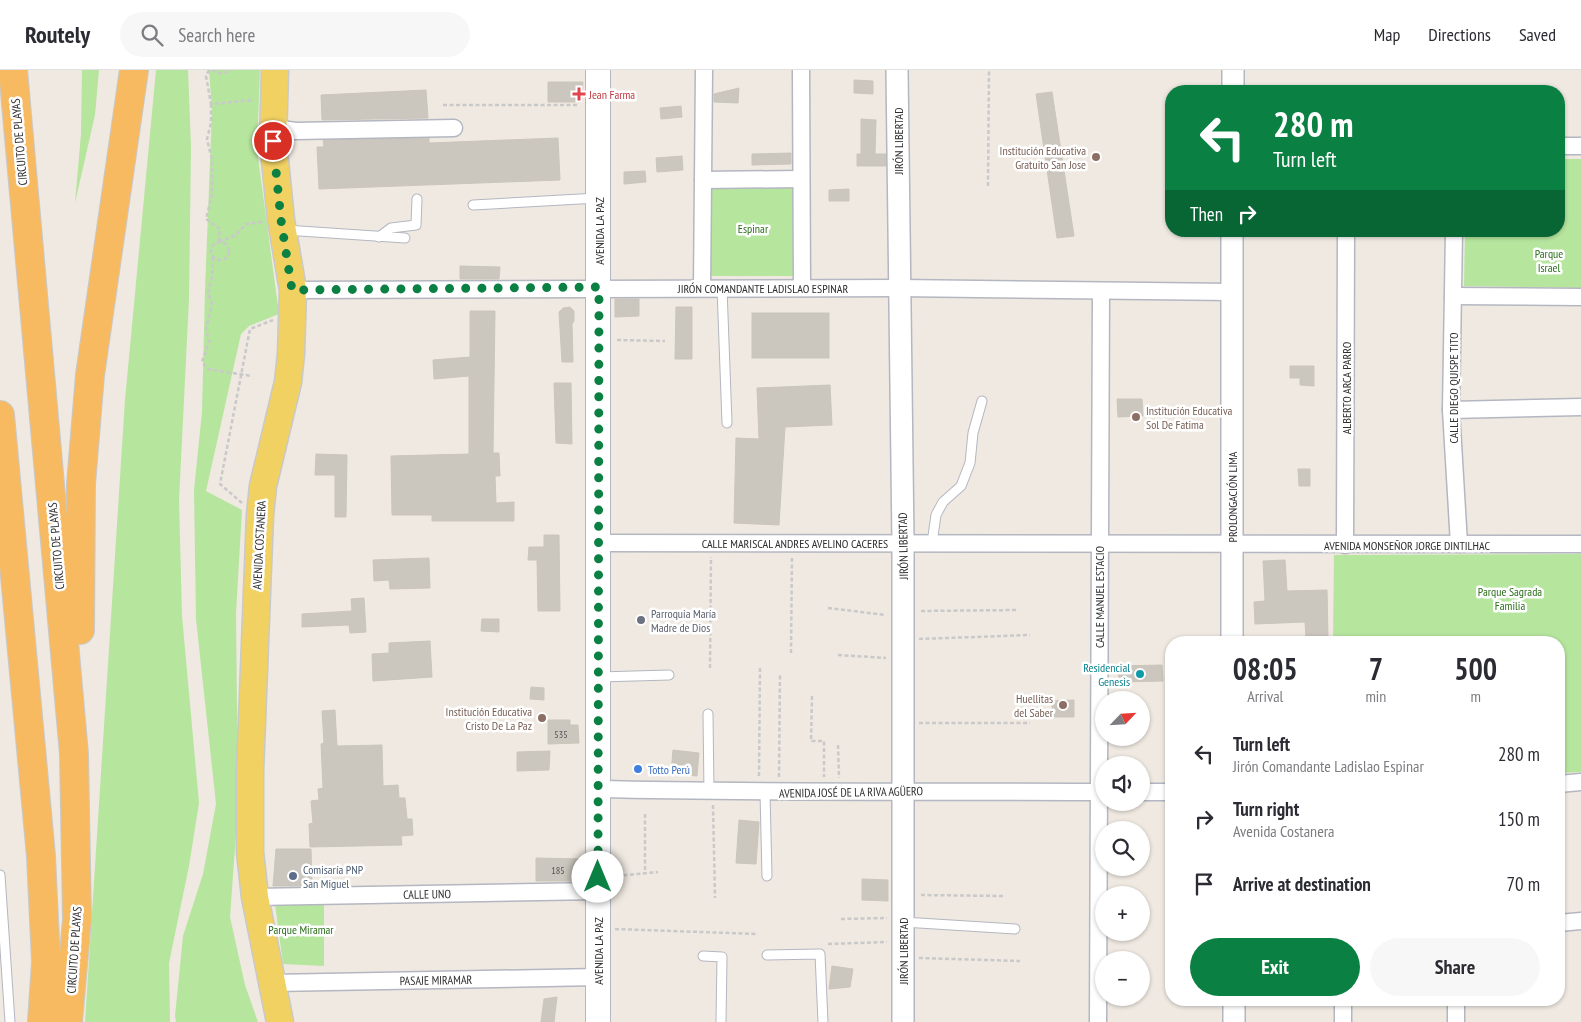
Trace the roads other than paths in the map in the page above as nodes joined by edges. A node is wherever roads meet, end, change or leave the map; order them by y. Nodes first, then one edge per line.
1 (13, 70) edge
2 (134, 70) edge
3 (275, 70) edge
4 (598, 70) edge
5 (704, 70) edge
6 (801, 70) edge
7 (897, 70) edge
8 (1232, 70) edge
9 (1232, 85) edge
10 (273, 128) junction
11 (454, 128) dead end
12 (1565, 146) edge
13 (1581, 146) edge
14 (800, 179) junction
15 (703, 180) junction
16 (598, 198) junction
17 (417, 199) dead end
18 (473, 205) dead end
19 (282, 225) junction
20 (378, 237) junction
21 (1232, 237) edge
22 (1346, 237) edge
23 (1454, 237) edge
24 (405, 238) dead end
25 (599, 287) junction
26 (702, 288) junction
27 (722, 288) junction
28 (802, 288) junction
29 (899, 288) junction
30 (292, 290) junction
31 (1101, 292) junction
32 (1232, 292) junction
33 (1453, 296) junction
34 (1581, 296) edge
35 (982, 401) dead end
36 (1581, 407) edge
37 (1451, 410) junction
38 (0, 415) edge
39 (728, 423) dead end
40 (932, 543) junction
41 (598, 544) junction
42 (903, 544) junction
43 (1458, 544) junction
44 (1581, 544) edge
45 (1098, 545) junction
46 (1345, 545) junction
47 (1232, 546) junction
48 (1232, 636) edge
49 (598, 676) junction
50 (668, 676) dead end
51 (708, 714) dead end
52 (72, 724) junction
53 (1101, 756) edge
54 (1581, 782) edge
55 (1565, 783) edge
56 (598, 789) junction
57 (904, 790) junction
58 (711, 792) junction
59 (1095, 792) edge
60 (1150, 792) edge
61 (1165, 792) edge
62 (768, 793) junction
63 (1102, 811) edge
64 (0, 875) edge
65 (767, 876) dead end
66 (598, 884) junction
67 (255, 897) junction
68 (1581, 921) edge
69 (1565, 922) edge
70 (1015, 929) dead end
71 (903, 935) junction
72 (767, 955) dead end
73 (703, 956) dead end
74 (598, 977) junction
75 (273, 983) junction
76 (1234, 1006) edge
77 (1342, 1006) edge
78 (1456, 1006) edge
79 (10, 1022) edge
80 (42, 1022) edge
81 (68, 1022) edge
82 (280, 1022) edge
83 (598, 1022) edge
84 (721, 1022) edge
85 (823, 1022) edge
86 (902, 1022) edge
87 (1098, 1022) edge
88 (1234, 1022) edge
89 (1343, 1022) edge
90 (1456, 1022) edge

1 - 52 highway, CIRCUITO DE PLAYAS
2 - 52 highway
3 - 10 main road, AVENIDA COSTANERA
4 - 16 main road, AVENIDA LA PAZ
5 - 15 street
6 - 14 street
7 - 29 street, JIRÓN LIBERTAD
8 - 9 street
10 - 11 street
10 - 19 main road, AVENIDA COSTANERA
12 - 13 street
14 - 15 street
14 - 28 street
15 - 26 street
16 - 18 lane
16 - 25 main road, AVENIDA LA PAZ
17 - 20 lane
19 - 20 lane
19 - 30 main road, AVENIDA COSTANERA
20 - 24 lane
21 - 32 street, PROLONGACIÓN LIMA
22 - 46 street, ALBERTO ARCA PARRO
23 - 33 street, CALLE DIEGO QUISPE TITO
25 - 26 street, JIRÓN COMANDANTE LADISLAO ESPINAR
25 - 30 street, JIRÓN COMANDANTE LADISLAO ESPINAR
25 - 41 main road, AVENIDA LA PAZ
26 - 27 street, JIRÓN COMANDANTE LADISLAO ESPINAR
27 - 28 street, JIRÓN COMANDANTE LADISLAO ESPINAR
27 - 39 lane
28 - 29 street, JIRÓN COMANDANTE LADISLAO ESPINAR
29 - 31 street, JIRÓN COMANDANTE LADISLAO ESPINAR
29 - 42 street, JIRÓN LIBERTAD
30 - 67 main road, AVENIDA COSTANERA
31 - 32 street, JIRÓN COMANDANTE LADISLAO ESPINAR
31 - 45 street, CALLE MANUEL ESTACIO
32 - 47 street, PROLONGACIÓN LIMA
33 - 34 street
33 - 37 street, CALLE DIEGO QUISPE TITO
35 - 40 lane
36 - 37 street
37 - 43 street, CALLE DIEGO QUISPE TITO
38 - 80 highway
40 - 42 street, CALLE MARISCAL ANDRES AVELINO CACERES
40 - 45 street, CALLE MARISCAL ANDRES AVELINO CACERES
41 - 42 street, CALLE MARISCAL ANDRES AVELINO CACERES
41 - 49 main road, AVENIDA LA PAZ
42 - 57 street, JIRÓN LIBERTAD
43 - 44 street, AVENIDA MONSEÑOR JORGE DINTILHAC
43 - 46 street, AVENIDA MONSEÑOR JORGE DINTILHAC
45 - 47 street, CALLE MARISCAL ANDRES AVELINO CACERES
45 - 53 street, CALLE MANUEL ESTACIO
46 - 47 street, AVENIDA MONSEÑOR JORGE DINTILHAC
47 - 48 street, PROLONGACIÓN LIMA
49 - 50 lane
49 - 56 main road, AVENIDA LA PAZ
51 - 58 lane
52 - 81 highway, CIRCUITO DE PLAYAS
54 - 55 street
56 - 58 street, AVENIDA JOSÉ DE LA RIVA AGÜERO
56 - 66 main road, AVENIDA LA PAZ
57 - 59 street, AVENIDA JOSÉ DE LA RIVA AGÜERO
57 - 62 street, AVENIDA JOSÉ DE LA RIVA AGÜERO
57 - 71 street, JIRÓN LIBERTAD
58 - 62 street, AVENIDA JOSÉ DE LA RIVA AGÜERO
60 - 61 street
62 - 65 lane
63 - 87 street, CALLE MANUEL ESTACIO
64 - 79 lane
66 - 67 street, CALLE UNO
66 - 74 main road, AVENIDA LA PAZ
67 - 75 main road, AVENIDA COSTANERA
68 - 69 street
70 - 71 lane
71 - 86 street, JIRÓN LIBERTAD
72 - 85 lane
73 - 84 lane
74 - 75 street, PASAJE MIRAMAR
74 - 83 main road, AVENIDA LA PAZ
75 - 82 main road, AVENIDA COSTANERA
76 - 88 street
77 - 89 street
78 - 90 street

